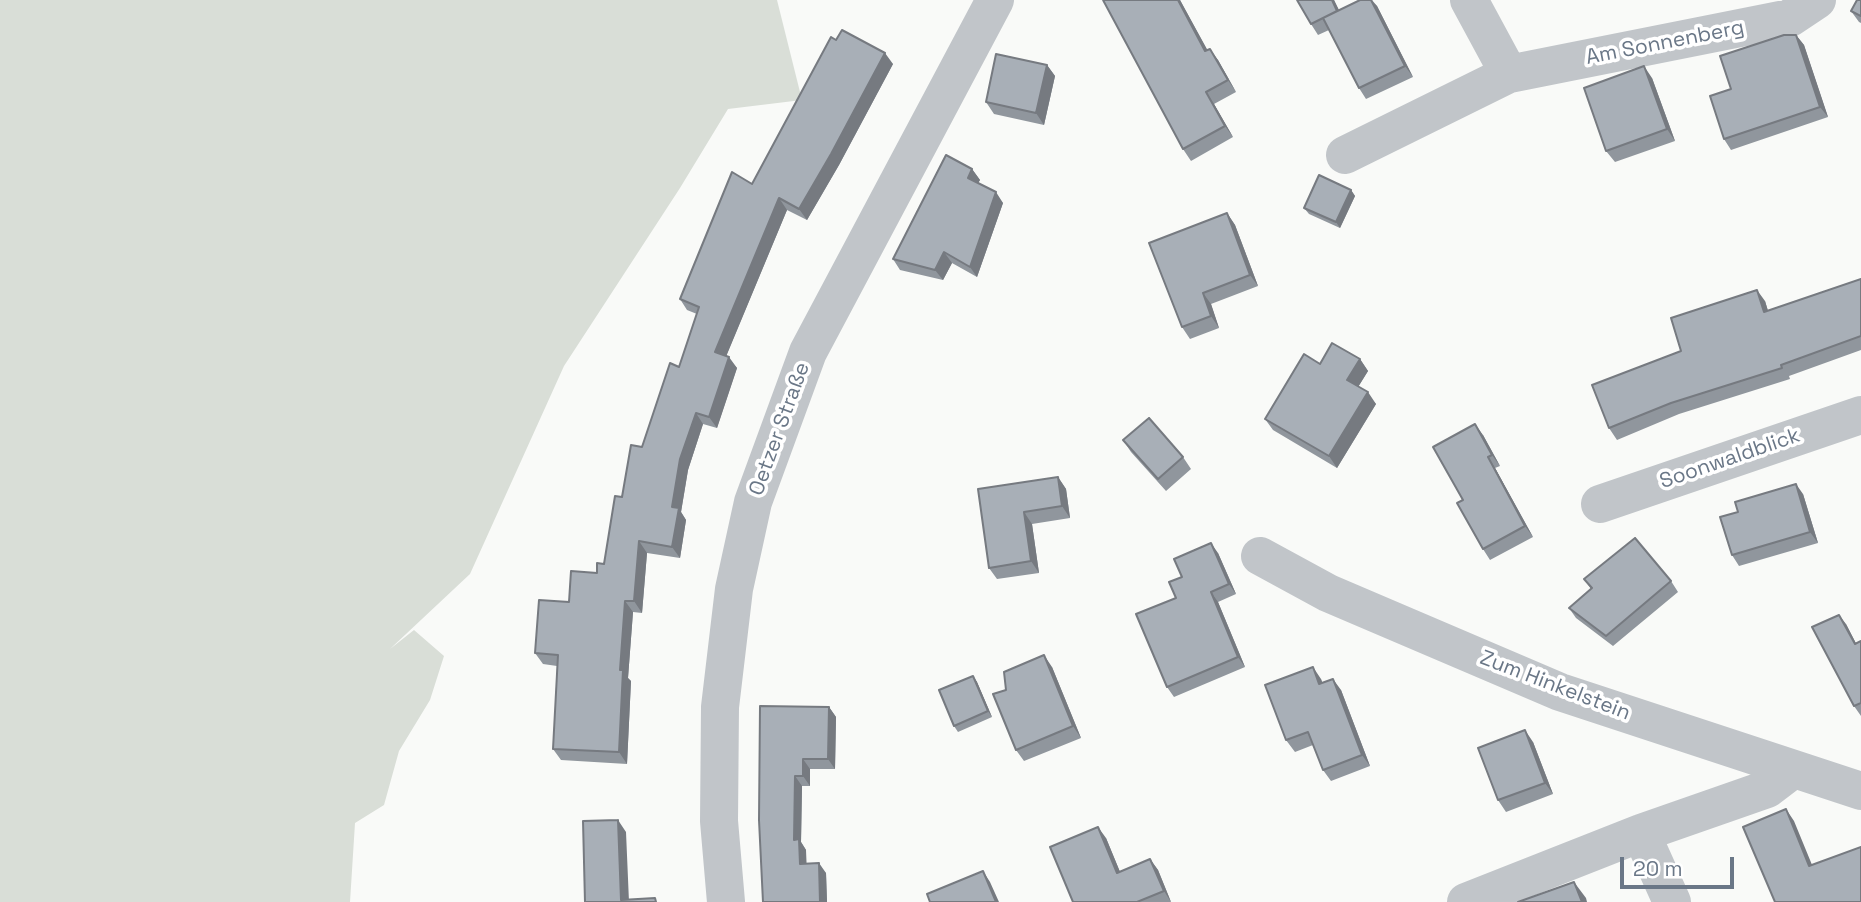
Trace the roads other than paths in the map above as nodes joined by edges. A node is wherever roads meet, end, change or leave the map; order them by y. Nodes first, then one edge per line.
1 (995, 0) edge
2 (1469, 0) edge
3 (1816, 0) edge
4 (1509, 74) junction
5 (1345, 155) dead end
6 (1861, 415) edge
7 (1600, 504) dead end
8 (1260, 556) dead end
9 (1792, 770) junction
10 (1861, 792) edge
11 (1641, 833) junction
12 (726, 902) edge
13 (1466, 902) edge
14 (1672, 902) edge

1 - 12 street, Oetzer Straße
2 - 4 street
3 - 4 street, Am Sonnenberg
4 - 5 street, Am Sonnenberg
6 - 7 street, Soonwaldblick
8 - 9 street, Zum Hinkelstein
9 - 10 street, Zum Hinkelstein
9 - 11 street
11 - 13 street
11 - 14 street

